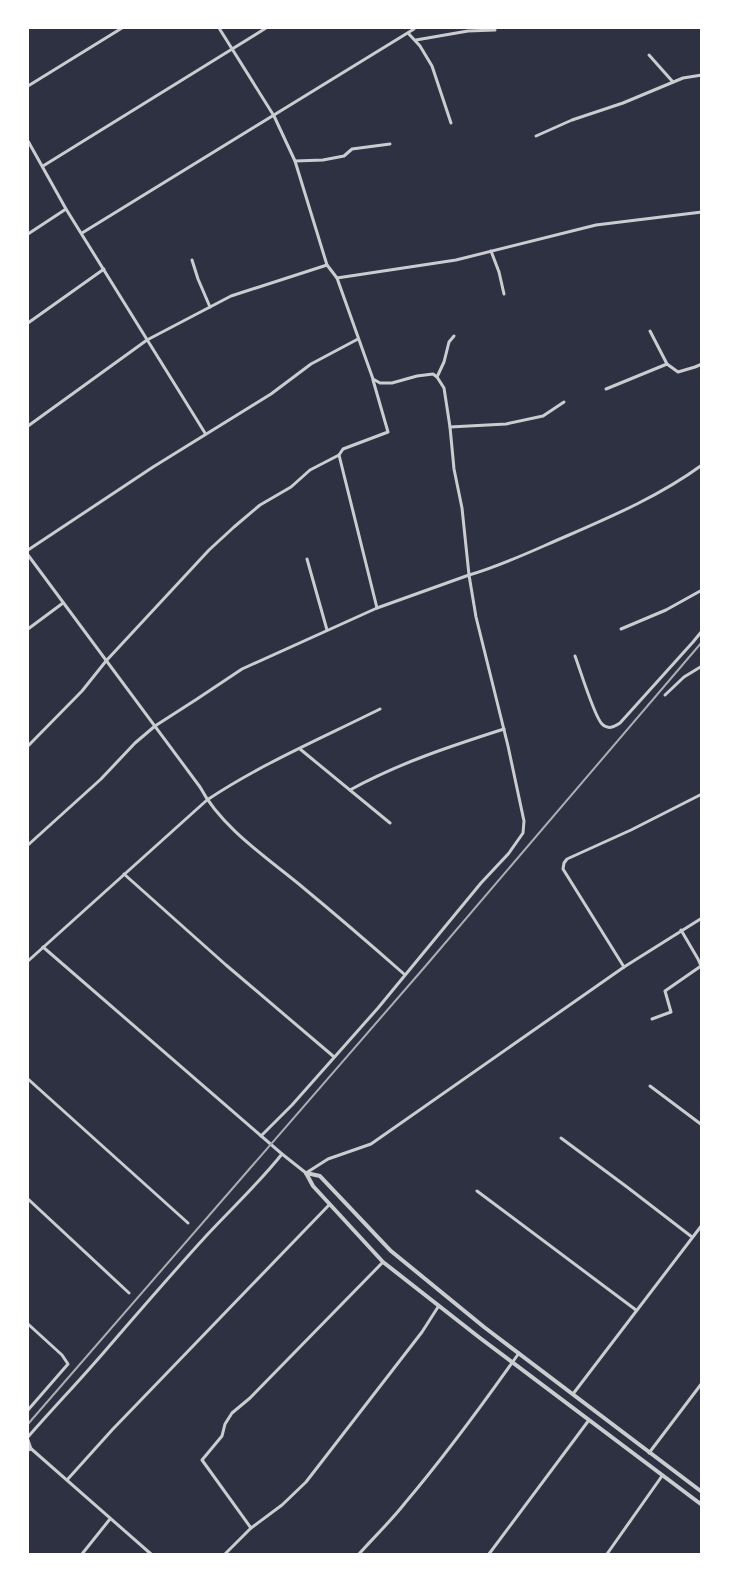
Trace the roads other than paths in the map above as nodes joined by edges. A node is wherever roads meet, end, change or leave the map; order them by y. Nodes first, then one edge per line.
1 (122, 28) edge
2 (219, 28) edge
3 (266, 28) edge
4 (414, 28) edge
5 (495, 30) dead end
6 (408, 33) junction
7 (415, 40) junction
8 (232, 50) junction
9 (650, 55) dead end
10 (702, 75) edge
11 (673, 82) junction
12 (28, 86) edge
13 (274, 116) junction
14 (451, 123) dead end
15 (536, 136) dead end
16 (28, 142) edge
17 (390, 144) dead end
18 (295, 161) junction
19 (43, 166) junction
20 (66, 209) junction
21 (702, 212) edge
22 (28, 234) edge
23 (82, 234) junction
24 (491, 251) junction
25 (192, 260) dead end
26 (326, 266) junction
27 (104, 269) junction
28 (337, 278) junction
29 (504, 294) dead end
30 (210, 307) junction
31 (28, 323) edge
32 (650, 331) dead end
33 (454, 336) dead end
34 (358, 339) junction
35 (147, 340) junction
36 (667, 364) junction
37 (702, 364) edge
38 (437, 377) junction
39 (373, 379) junction
40 (606, 390) dead end
41 (564, 402) dead end
42 (28, 426) edge
43 (450, 428) junction
44 (205, 433) junction
45 (339, 455) junction
46 (702, 465) edge
47 (28, 550) edge
48 (28, 555) edge
49 (307, 559) dead end
50 (469, 575) junction
51 (702, 590) edge
52 (63, 603) junction
53 (377, 608) junction
54 (28, 628) edge
55 (327, 630) junction
56 (620, 630) dead end
57 (702, 631) edge
58 (575, 656) dead end
59 (106, 661) junction
60 (702, 666) edge
61 (665, 696) dead end
62 (380, 708) dead end
63 (155, 726) junction
64 (504, 729) junction
65 (28, 746) edge
66 (300, 749) junction
67 (350, 790) junction
68 (702, 794) edge
69 (207, 800) junction
70 (390, 823) dead end
71 (28, 845) edge
72 (124, 874) junction
73 (702, 918) edge
74 (681, 930) junction
75 (43, 947) junction
76 (28, 961) edge
77 (624, 967) junction
78 (404, 974) junction
79 (652, 1019) dead end
80 (333, 1056) junction
81 (28, 1079) edge
82 (650, 1086) dead end
83 (702, 1125) edge
84 (261, 1136) junction
85 (561, 1138) dead end
86 (282, 1154) junction
87 (306, 1172) junction
88 (477, 1191) dead end
89 (28, 1199) edge
90 (329, 1205) junction
91 (188, 1223) dead end
92 (702, 1225) edge
93 (692, 1237) junction
94 (383, 1262) junction
95 (128, 1293) dead end
96 (438, 1307) junction
97 (636, 1310) junction
98 (28, 1324) edge
99 (519, 1353) junction
100 (512, 1363) junction
101 (702, 1383) edge
102 (573, 1394) junction
103 (28, 1410) edge
104 (589, 1420) junction
105 (28, 1439) edge
106 (29, 1448) edge
107 (649, 1453) junction
108 (662, 1476) junction
109 (67, 1480) junction
110 (702, 1492) edge
111 (702, 1505) edge
112 (110, 1518) junction
113 (251, 1528) junction
114 (82, 1554) edge
115 (151, 1554) edge
116 (225, 1554) edge
117 (359, 1554) edge
118 (489, 1554) edge
119 (607, 1554) edge

1 - 12 street
2 - 8 street
3 - 8 street
4 - 6 street
5 - 7 street
6 - 7 street
6 - 13 street
7 - 14 street
8 - 13 street
8 - 19 street
9 - 11 street
10 - 11 street
11 - 15 street
13 - 18 street
13 - 23 street
16 - 19 street
17 - 18 street
18 - 26 street
19 - 20 street
20 - 22 street
20 - 23 street
21 - 24 street
23 - 27 street
24 - 28 street
24 - 29 street
25 - 30 street
26 - 28 street
26 - 30 street
27 - 31 street
27 - 35 street
28 - 34 street
30 - 35 street
32 - 36 street
33 - 38 street
34 - 39 street
34 - 44 street
35 - 42 street
35 - 44 street
36 - 37 street
36 - 40 street
38 - 39 street
38 - 43 street
39 - 45 street
41 - 43 street
43 - 50 street
44 - 47 street
45 - 53 street
45 - 59 street
46 - 50 street
48 - 52 street
49 - 55 street
50 - 53 street
50 - 64 street
51 - 56 street
52 - 54 street
52 - 59 street
53 - 55 street
55 - 63 street
57 - 58 street
59 - 63 street
59 - 65 street
60 - 61 street
62 - 66 street
63 - 69 street
63 - 71 street
64 - 67 street
64 - 78 street
66 - 67 street
66 - 69 street
67 - 70 street
68 - 77 street
69 - 72 street
69 - 78 street
72 - 75 street
72 - 80 street
73 - 74 street
74 - 77 street
74 - 79 street
75 - 76 street
75 - 84 street
77 - 87 street
78 - 80 street
80 - 84 street
81 - 91 street
82 - 83 street
84 - 86 street
85 - 93 street
86 - 87 street
86 - 105 street
87 - 90 street
87 - 99 street
88 - 97 street
89 - 95 street
90 - 94 street
90 - 109 street
92 - 93 street
93 - 97 street
94 - 96 street
94 - 113 street
96 - 100 street
96 - 113 street
97 - 102 street
98 - 103 street
99 - 100 street
99 - 102 street
100 - 104 street
100 - 117 street
101 - 107 street
102 - 107 street
104 - 108 street
104 - 118 street
105 - 106 street
106 - 109 street
107 - 110 street
108 - 111 street
108 - 119 street
109 - 112 street
112 - 114 street
112 - 115 street
113 - 116 street

